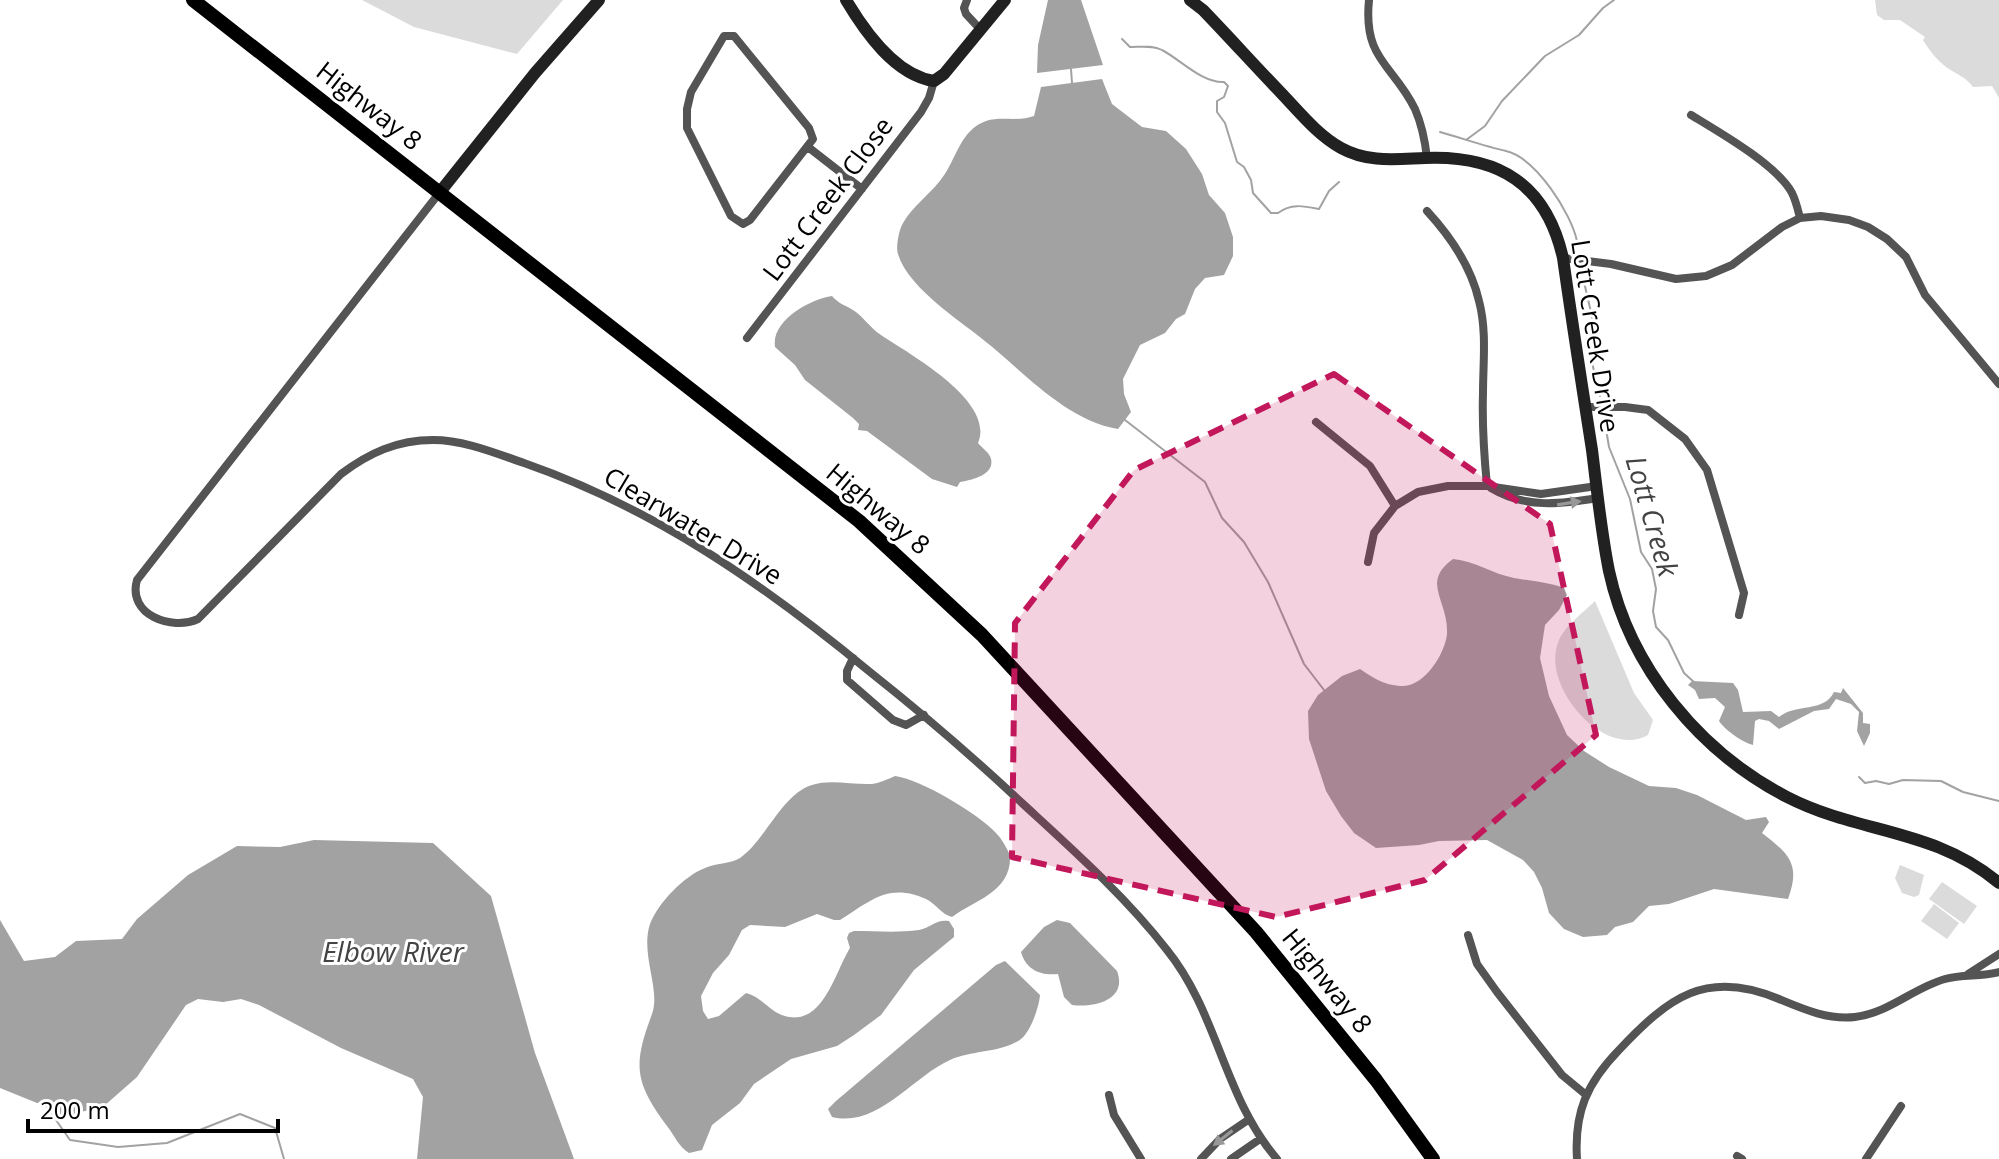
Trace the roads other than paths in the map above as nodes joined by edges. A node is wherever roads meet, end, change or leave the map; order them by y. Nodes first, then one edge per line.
1 (193, 0) edge
2 (599, 0) edge
3 (846, 0) edge
4 (967, 0) edge
5 (1190, 0) edge
6 (1369, 0) edge
7 (1003, 1) edge
8 (980, 29) junction
9 (934, 81) junction
10 (1691, 115) dead end
11 (808, 147) junction
12 (1427, 158) junction
13 (862, 189) junction
14 (440, 192) junction
15 (1427, 211) dead end
16 (1800, 218) junction
17 (1563, 258) junction
18 (747, 338) dead end
19 (1999, 384) edge
20 (1585, 407) junction
21 (1316, 422) dead end
22 (1487, 486) junction
23 (1598, 492) junction
24 (1395, 506) junction
25 (1368, 562) dead end
26 (1739, 615) dead end
27 (853, 658) junction
28 (924, 715) junction
29 (1999, 883) edge
30 (1468, 935) dead end
31 (1999, 954) edge
32 (1999, 972) edge
33 (1967, 975) junction
34 (1585, 1094) junction
35 (1109, 1095) dead end
36 (1901, 1106) dead end
37 (1248, 1120) junction
38 (1260, 1139) junction
39 (1141, 1159) edge
40 (1201, 1159) edge
41 (1231, 1159) edge
42 (1277, 1159) edge
43 (1433, 1159) edge
44 (1577, 1159) edge
45 (1866, 1159) edge

1 - 14 main road, Highway 8
2 - 14 street
3 - 9 street
4 - 8 street
5 - 12 street, Lott Creek Drive
6 - 12 street
7 - 8 street
8 - 9 street
9 - 13 street, Lott Creek Close
10 - 16 street
11 - 11 street
11 - 13 street
12 - 17 street, Lott Creek Drive
13 - 18 street, Lott Creek Close
14 - 27 street, Clearwater Drive
14 - 43 main road, Highway 8
15 - 22 street
16 - 17 street
16 - 19 street
17 - 20 street, Lott Creek Drive
20 - 23 street, Lott Creek Drive
20 - 26 street
21 - 24 street
22 - 23 street
22 - 24 street
23 - 29 street, Lott Creek Drive
24 - 25 street
27 - 28 street, Clearwater Drive
27 - 28 street
28 - 37 street, Clearwater Drive
30 - 34 street
31 - 33 street
32 - 33 street
33 - 34 street
34 - 44 street
35 - 39 street
36 - 45 street
37 - 38 street, Clearwater Drive
37 -> 40 street
38 - 41 street
38 - 42 street, Clearwater Drive

